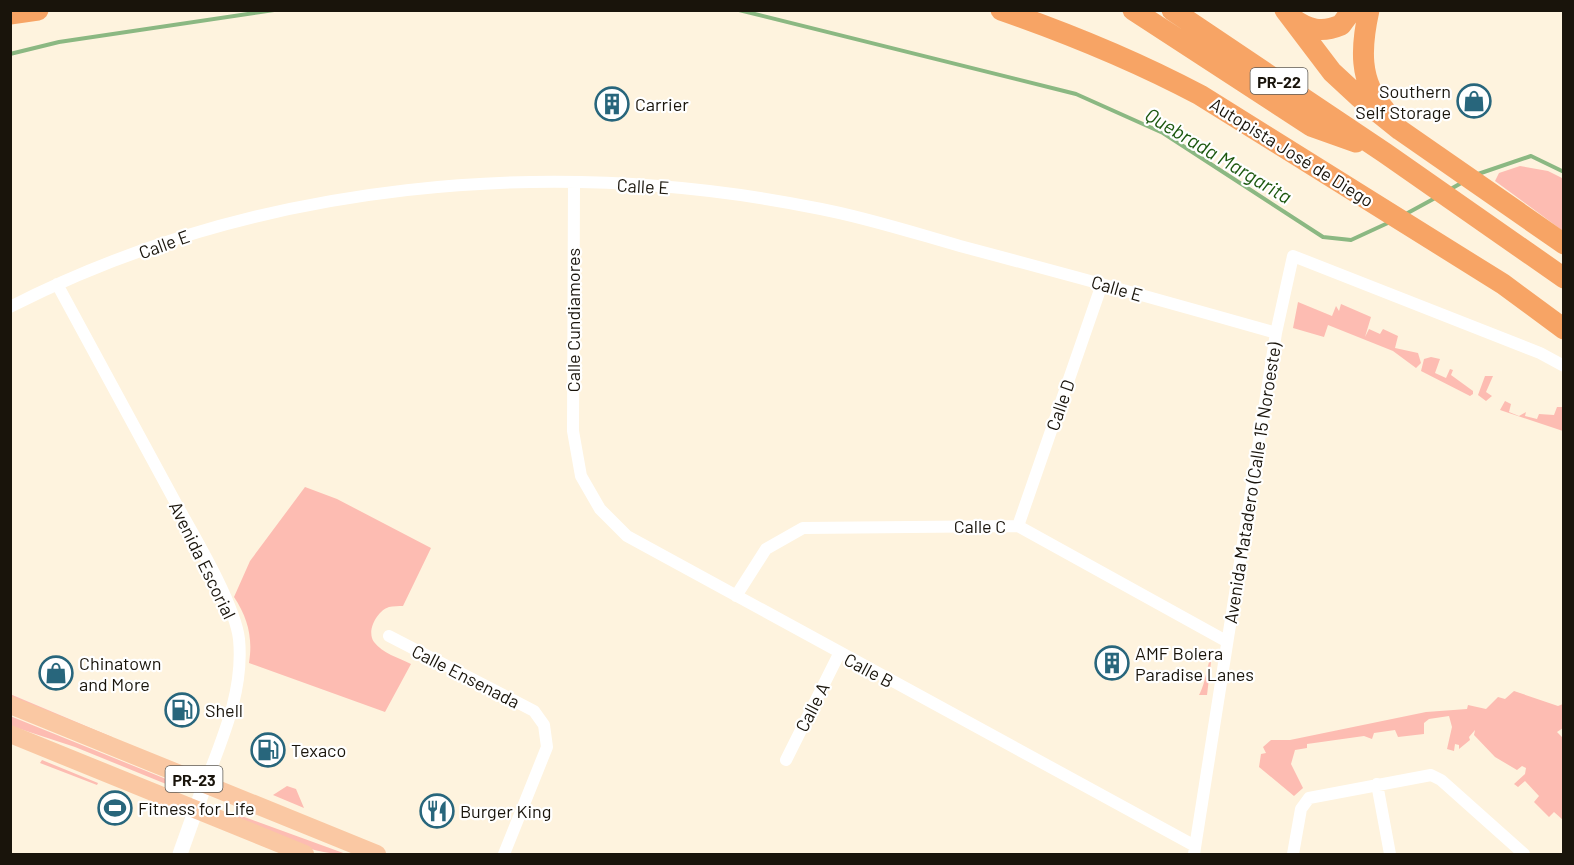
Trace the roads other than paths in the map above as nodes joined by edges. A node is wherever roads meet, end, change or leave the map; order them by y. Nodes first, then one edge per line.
1 (38, 10) edge
2 (1001, 10) edge
3 (1133, 10) edge
4 (1172, 10) edge
5 (1352, 10) edge
6 (1369, 10) edge
7 (1287, 13) edge
8 (10, 14) edge
9 (1429, 149) junction
10 (1385, 153) junction
11 (574, 183) junction
12 (1563, 244) edge
13 (1563, 278) edge
14 (57, 284) junction
15 (1102, 284) junction
16 (10, 307) edge
17 (1563, 329) edge
18 (1276, 333) junction
19 (1563, 366) edge
20 (578, 458) joint
21 (1018, 526) junction
22 (736, 596) junction
23 (389, 636) dead end
24 (1226, 641) junction
25 (839, 654) junction
26 (10, 705) edge
27 (10, 734) edge
28 (786, 760) dead end
29 (205, 784) junction
30 (1377, 784) junction
31 (195, 810) junction
32 (1195, 850) edge
33 (180, 855) edge
34 (305, 855) edge
35 (377, 855) edge
36 (504, 855) edge
37 (1293, 855) edge
38 (1390, 855) edge
39 (1524, 855) edge

1 - 8 highway
2 - 17 highway, Autopista José de Diego
3 - 10 highway
4 - 10 highway, PR-22
5 - 7 highway
6 - 9 highway
7 - 9 highway
9 - 12 highway
10 - 13 highway, PR-22
11 - 14 street, Calle E
11 - 15 street, Calle E
11 - 20 street, Calle Cundiamores
14 - 16 street, Calle E
14 - 29 street, Avenida Escorial
15 - 18 street, Calle E
15 - 21 street, Calle D
18 - 19 street, Avenida Matadero (Calle 15 Noroeste)
18 - 24 street, Avenida Matadero (Calle 15 Noroeste)
20 - 22 street, Calle B
21 - 22 street, Calle C
21 - 24 street, Calle C
22 - 25 street, Calle B
23 - 36 street, Calle Ensenada
24 - 32 street, Avenida Matadero (Calle 15 Noroeste)
25 - 28 street, Calle A
25 - 32 street, Calle B
26 - 29 main road, PR-23
27 - 31 main road, PR-23
29 - 31 street, Avenida Escorial
29 - 35 main road, PR-23
30 - 37 street
30 - 38 street
30 - 39 street
31 - 33 street, Avenida Escorial
31 - 34 main road, PR-23

